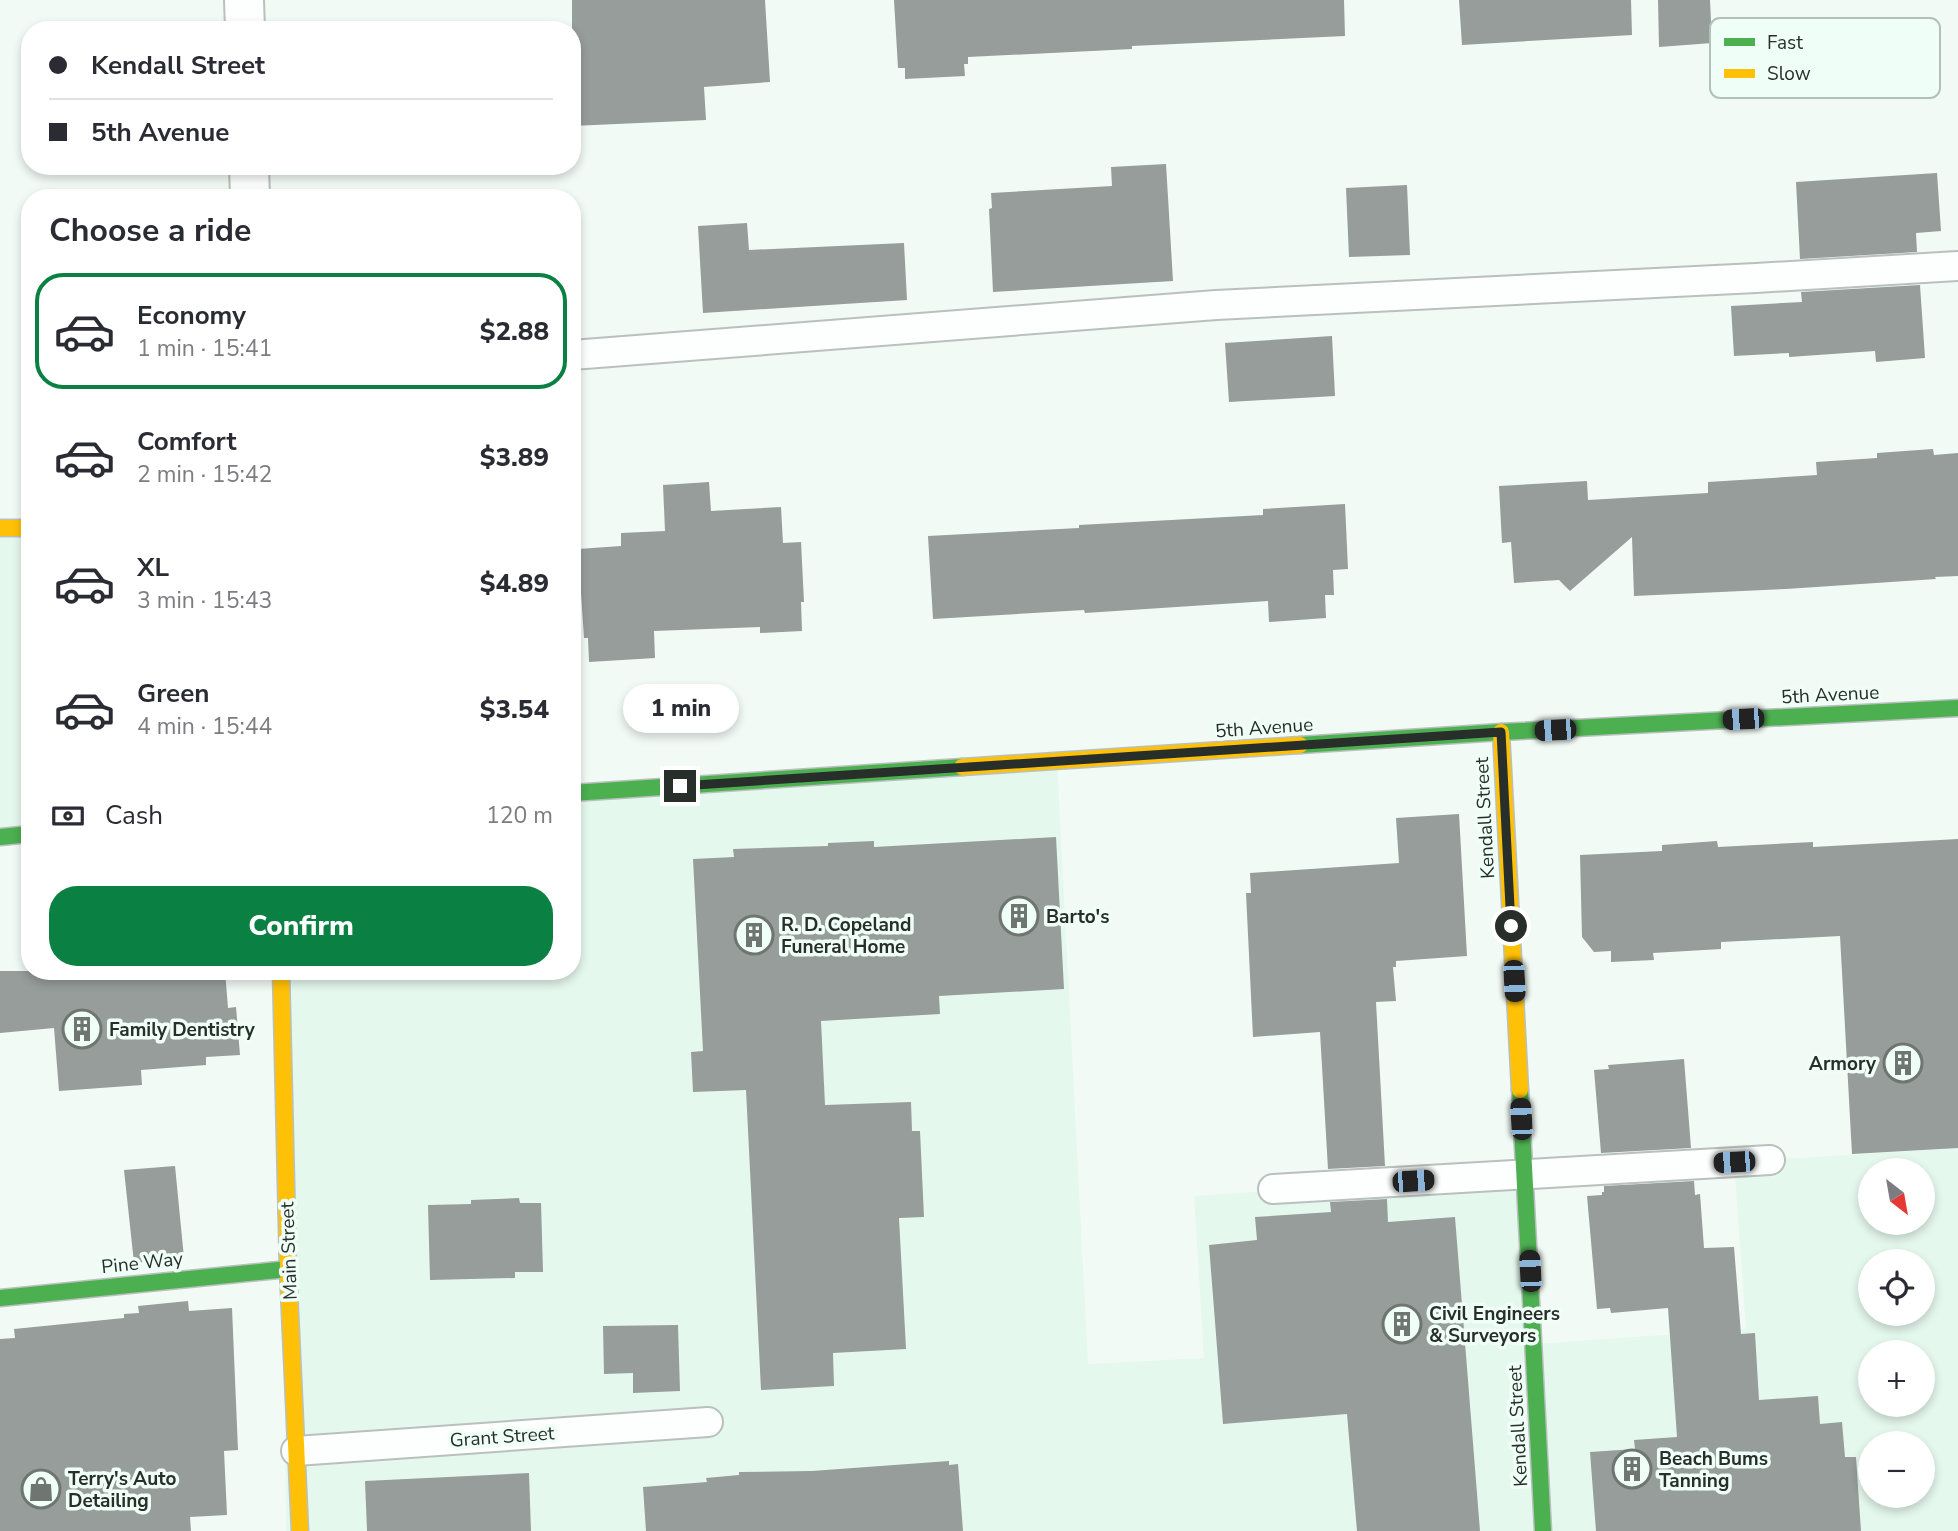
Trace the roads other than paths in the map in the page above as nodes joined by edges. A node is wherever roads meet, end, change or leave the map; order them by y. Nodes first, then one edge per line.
1 (244, 0) edge
2 (245, 21) edge
3 (1958, 266) edge
4 (581, 354) edge
5 (0, 528) edge
6 (21, 528) edge
7 (1958, 708) edge
8 (1501, 732) junction
9 (581, 792) edge
10 (21, 835) edge
11 (0, 837) edge
12 (281, 980) edge
13 (1770, 1160) dead end
14 (1524, 1174) junction
15 (1273, 1189) dead end
16 (288, 1269) junction
17 (0, 1298) edge
18 (708, 1422) dead end
19 (296, 1451) junction
20 (300, 1531) edge
21 (1543, 1531) edge

1 - 2 street
3 - 4 lane
5 - 6 street
7 - 8 street, 5th Avenue
8 - 9 street, 5th Avenue
8 - 14 street, Kendall Street
10 - 11 street
12 - 16 street, Main Street
13 - 14 lane
14 - 15 lane
14 - 21 street, Kendall Street
16 - 17 street, Pine Way
16 - 19 street, Main Street
18 - 19 lane, Grant Street
19 - 20 street, Main Street

